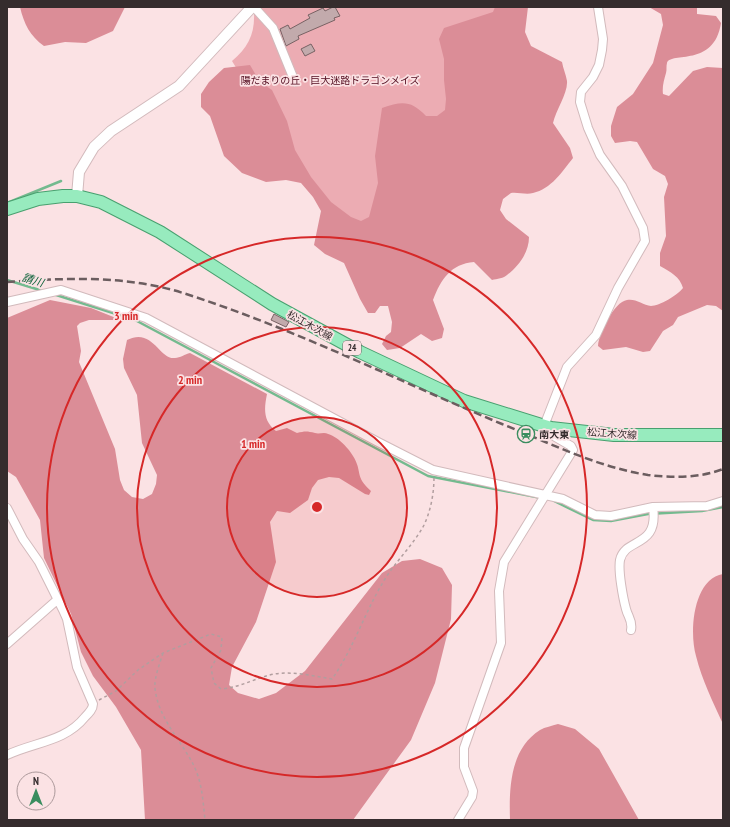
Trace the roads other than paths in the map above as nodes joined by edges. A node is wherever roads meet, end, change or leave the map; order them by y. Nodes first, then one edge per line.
1 (253, 7) edge
2 (598, 7) edge
3 (295, 82) dead end
4 (77, 196) junction
5 (7, 209) edge
6 (7, 302) edge
7 (547, 427) junction
8 (723, 435) edge
9 (544, 497) junction
10 (723, 501) edge
11 (7, 508) edge
12 (654, 511) junction
13 (57, 600) junction
14 (631, 630) dead end
15 (7, 644) edge
16 (7, 755) edge
17 (458, 820) edge

1 - 3 street
1 - 4 street
2 - 7 street
4 - 5 main road, 松江木次線 / 24
4 - 7 main road, 松江木次線 / 24
6 - 9 street
7 - 8 main road, 松江木次線 / 24
7 - 9 street
9 - 12 street
9 - 17 street
10 - 12 street
11 - 13 street
12 - 14 street
13 - 15 street
13 - 16 street

